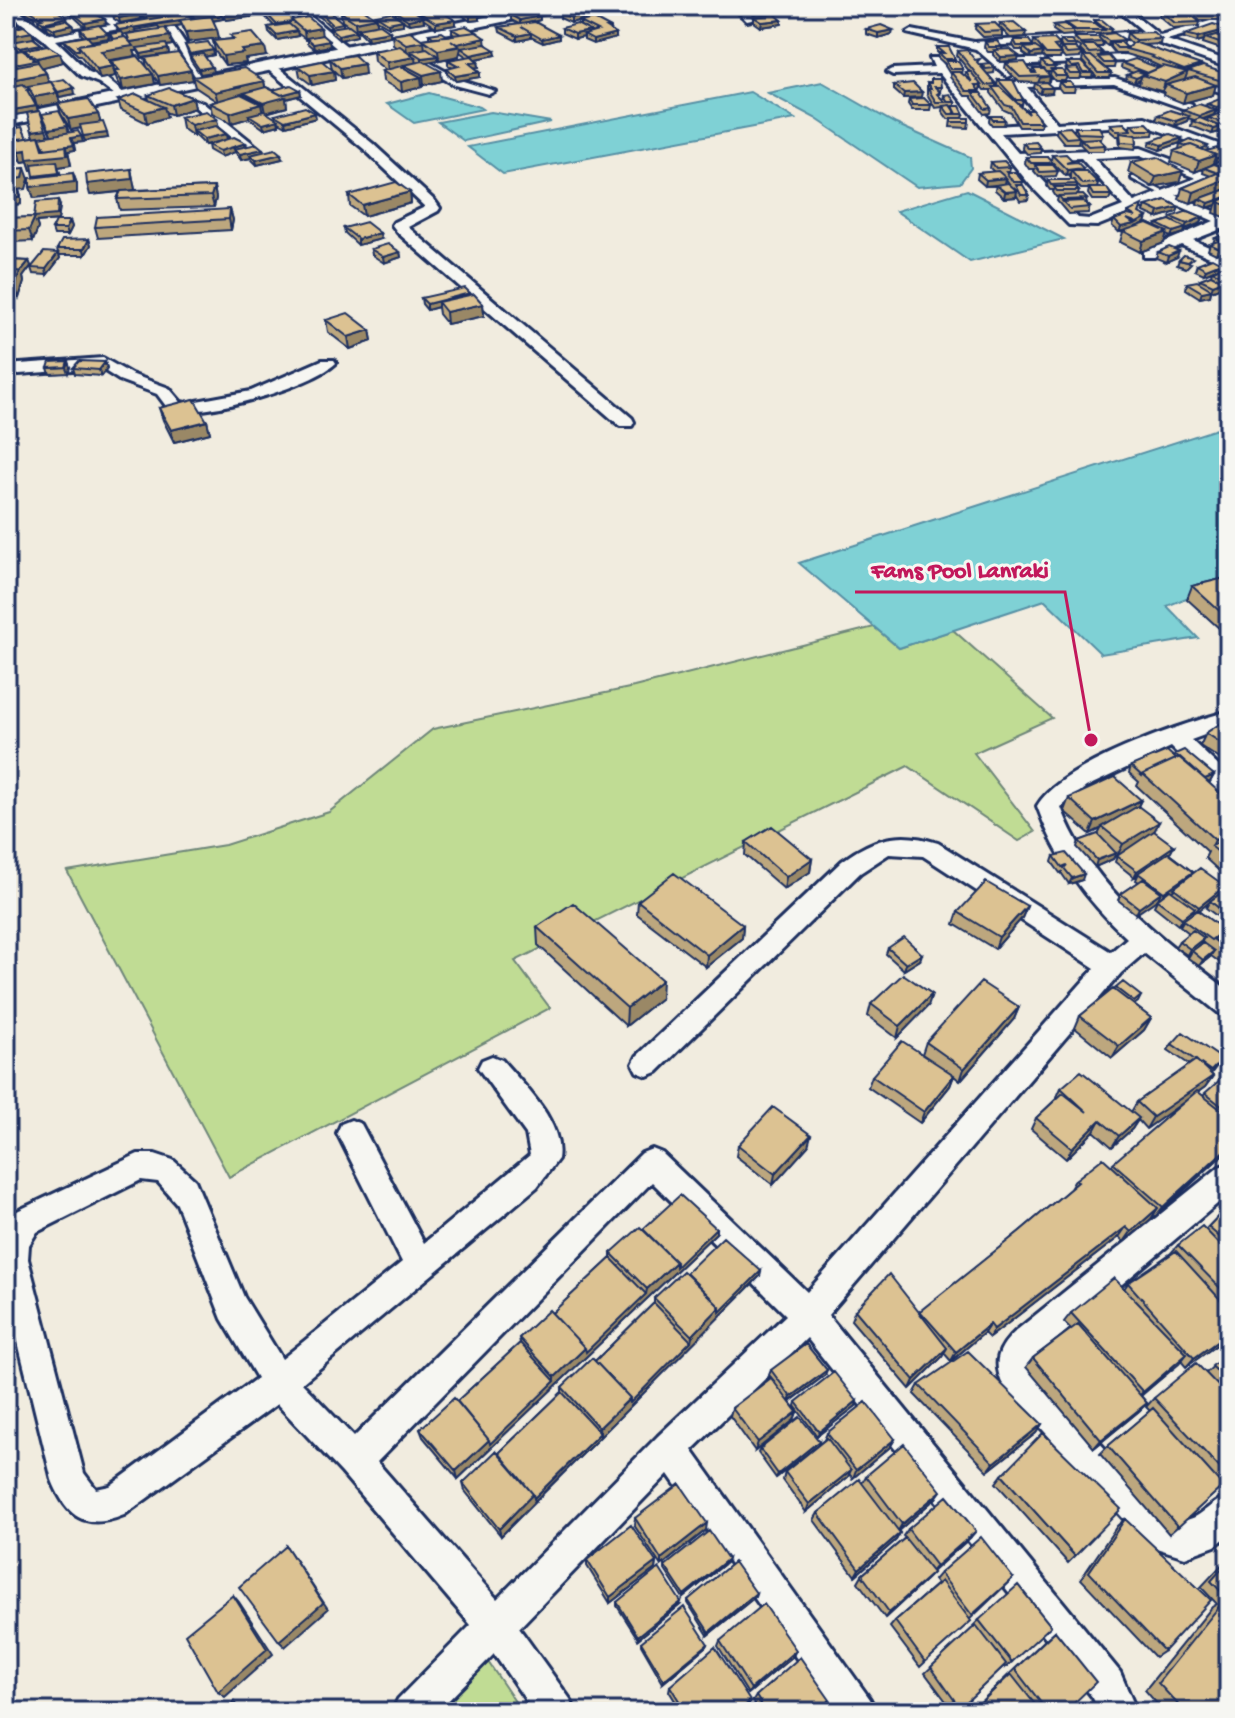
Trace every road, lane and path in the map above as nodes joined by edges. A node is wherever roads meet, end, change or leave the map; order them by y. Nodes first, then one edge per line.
1 (6, 6) edge
2 (91, 6) edge
3 (164, 6) edge
4 (292, 6) edge
5 (559, 6) edge
6 (737, 6) edge
7 (1118, 6) edge
8 (1177, 6) edge
9 (237, 8) edge
10 (179, 16) junction
11 (751, 19) edge
12 (1229, 19) edge
13 (118, 25) junction
14 (1202, 27) junction
15 (171, 30) edge
16 (912, 33) dead end
17 (1154, 36) junction
18 (48, 38) junction
19 (385, 42) junction
20 (979, 46) junction
21 (345, 50) junction
22 (1229, 51) edge
23 (1210, 58) junction
24 (996, 63) junction
25 (1229, 65) edge
26 (270, 66) junction
27 (893, 72) dead end
28 (85, 74) junction
29 (203, 80) junction
30 (1018, 84) junction
31 (155, 90) junction
32 (489, 91) dead end
33 (1228, 91) edge
34 (122, 97) junction
35 (101, 101) junction
36 (1188, 106) junction
37 (6, 121) edge
38 (1145, 121) junction
39 (1054, 127) junction
40 (992, 130) junction
41 (1215, 137) edge
42 (1201, 142) junction
43 (248, 144) edge
44 (1229, 152) edge
45 (1084, 154) junction
46 (1015, 157) junction
47 (1134, 178) edge
48 (1206, 178) junction
49 (1229, 186) edge
50 (1166, 195) junction
51 (1132, 208) junction
52 (1227, 221) edge
53 (1181, 240) junction
54 (1149, 254) edge
55 (1229, 261) edge
56 (328, 363) dead end
57 (6, 370) edge
58 (626, 422) dead end
59 (1229, 718) edge
60 (1175, 738) junction
61 (1229, 790) edge
62 (1145, 937) junction
63 (1112, 966) junction
64 (1229, 1006) edge
65 (647, 1064) dead end
66 (492, 1068) dead end
67 (351, 1133) dead end
68 (1229, 1176) edge
69 (420, 1266) junction
70 (808, 1315) junction
71 (280, 1381) junction
72 (670, 1448) junction
73 (354, 1461) junction
74 (1229, 1512) edge
75 (496, 1626) junction
76 (411, 1712) edge
77 (557, 1712) edge
78 (857, 1712) edge
79 (1118, 1712) edge

1 - 18 street
2 - 13 street
3 - 10 street
4 - 21 street
5 - 19 main road
6 - 11 street
7 - 17 street
8 - 14 street
9 - 10 street
10 - 13 street
12 - 14 street
13 - 18 street
14 - 17 street
15 - 29 street
16 - 20 street
17 - 20 street
17 - 23 street
18 - 28 street
19 - 21 main road
19 - 32 street
20 - 24 street
21 - 26 main road
22 - 23 street
23 - 25 street
24 - 30 street
24 - 33 street
26 - 29 main road
26 - 58 street
27 - 40 street
28 - 34 street
28 - 35 street
29 - 31 main road
30 - 36 street
30 - 39 street
31 - 34 main road
31 - 43 street
33 - 36 street
34 - 35 main road
35 - 37 main road
36 - 38 street
38 - 39 street
38 - 42 street
39 - 40 street
40 - 46 street
41 - 42 street
42 - 44 street
45 - 46 street
45 - 48 street
45 - 51 street
46 - 51 street
47 - 50 lane
48 - 49 street
48 - 50 street
50 - 51 street
50 - 52 street
52 - 53 street
53 - 54 street
53 - 55 street
56 - 57 street
59 - 60 street
60 - 61 street
60 - 62 street
62 - 63 street
62 - 64 street
63 - 65 street
63 - 70 street
66 - 69 street
67 - 69 street
68 - 74 street
69 - 71 street
70 - 72 street
70 - 73 street
70 - 79 street
71 - 71 street
71 - 73 street
72 - 75 street
72 - 78 street
73 - 75 street
75 - 76 street
75 - 77 street

